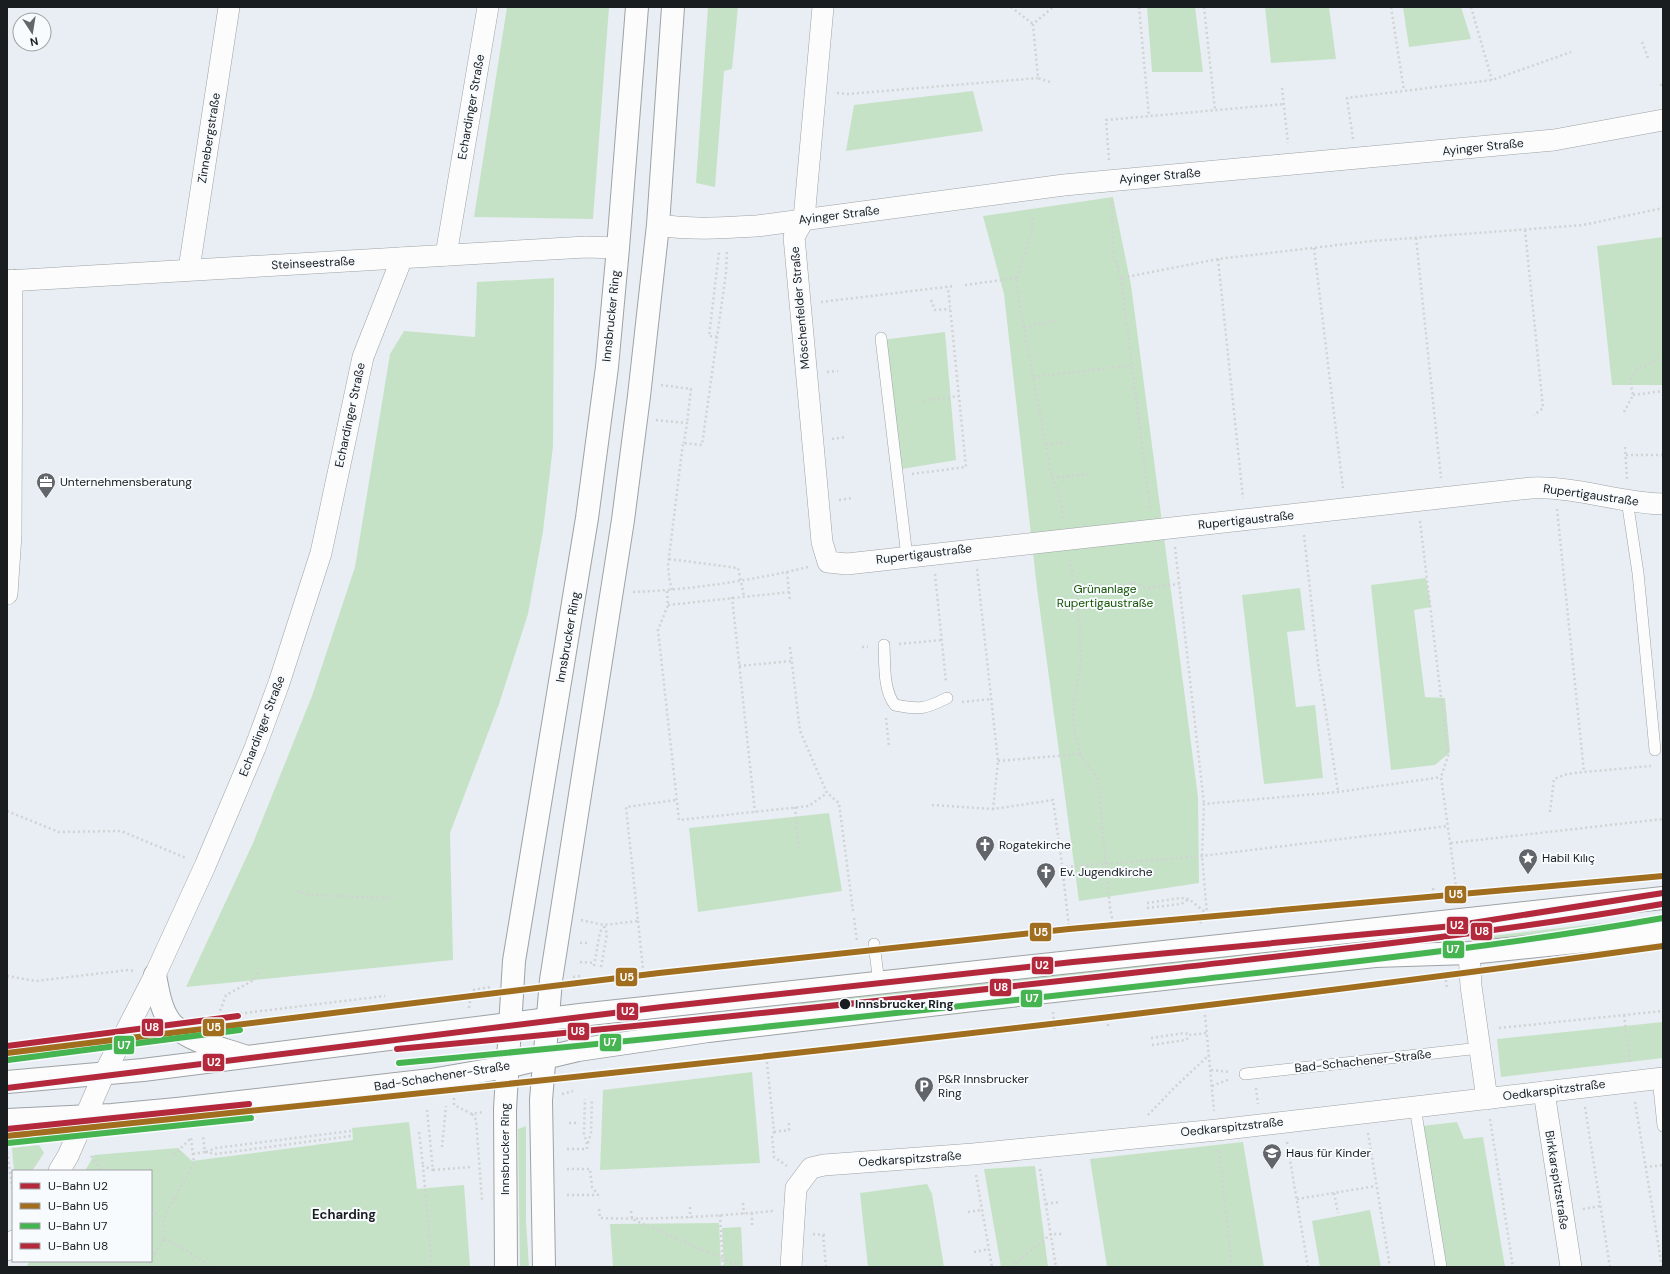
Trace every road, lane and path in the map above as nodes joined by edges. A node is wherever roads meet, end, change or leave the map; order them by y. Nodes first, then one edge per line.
1 (229, 7) edge
2 (488, 7) edge
3 (637, 7) edge
4 (674, 7) edge
5 (823, 7) edge
6 (1011, 7) edge
7 (1053, 7) edge
8 (1139, 7) edge
9 (1204, 7) edge
10 (1391, 7) edge
11 (1471, 7) edge
12 (1033, 24) junction
13 (1642, 42) dead end
14 (1571, 52) dead end
15 (1648, 58) dead end
16 (1038, 78) junction
17 (1492, 80) junction
18 (1050, 82) dead end
19 (1661, 84) dead end
20 (1282, 88) dead end
21 (1663, 89) edge
22 (1404, 91) junction
23 (815, 92) junction
24 (1284, 104) junction
25 (1215, 110) junction
26 (1149, 116) junction
27 (1663, 120) edge
28 (1355, 159) junction
29 (1290, 165) junction
30 (1111, 181) junction
31 (1663, 208) edge
32 (1033, 218) dead end
33 (804, 219) junction
34 (658, 225) junction
35 (1525, 230) junction
36 (1416, 238) junction
37 (618, 248) junction
38 (1314, 248) junction
39 (727, 251) dead end
40 (719, 252) dead end
41 (446, 255) junction
42 (402, 258) junction
43 (1218, 259) junction
44 (189, 269) junction
45 (1017, 278) junction
46 (1122, 278) junction
47 (10, 280) edge
48 (965, 285) dead end
49 (954, 286) dead end
50 (948, 287) junction
51 (931, 300) dead end
52 (800, 305) junction
53 (950, 309) junction
54 (1054, 321) dead end
55 (1024, 327) junction
56 (717, 337) junction
57 (882, 338) dead end
58 (1663, 358) edge
59 (1132, 365) junction
60 (1033, 377) junction
61 (658, 385) dead end
62 (1663, 392) edge
63 (1633, 395) junction
64 (959, 396) junction
65 (924, 400) dead end
66 (1624, 412) dead end
67 (1534, 415) dead end
68 (654, 420) dead end
69 (687, 423) junction
70 (1070, 442) dead end
71 (684, 444) junction
72 (1046, 444) junction
73 (1625, 447) dead end
74 (1663, 455) edge
75 (1088, 474) dead end
76 (905, 475) dead end
77 (1052, 478) junction
78 (1549, 489) junction
79 (1443, 498) junction
80 (1627, 500) junction
81 (1418, 501) junction
82 (1663, 504) edge
83 (1346, 509) junction
84 (1302, 514) junction
85 (1246, 521) junction
86 (1173, 528) junction
87 (1152, 530) junction
88 (1066, 539) junction
89 (975, 548) junction
90 (934, 553) junction
91 (907, 557) junction
92 (668, 559) junction
93 (828, 562) joint
94 (742, 579) junction
95 (1179, 584) junction
96 (672, 590) junction
97 (667, 591) junction
98 (631, 592) dead end
99 (790, 592) junction
100 (1075, 592) junction
101 (7, 594) edge
102 (744, 596) junction
103 (732, 597) junction
104 (790, 601) dead end
105 (668, 605) junction
106 (942, 640) junction
107 (884, 645) junction
108 (790, 647) dead end
109 (862, 647) dead end
110 (792, 661) junction
111 (739, 666) junction
112 (947, 698) junction
113 (991, 699) junction
114 (1656, 750) dead end
115 (1080, 754) junction
116 (998, 761) junction
117 (1652, 766) dead end
118 (1584, 772) junction
119 (1441, 777) junction
120 (1338, 792) junction
121 (827, 793) junction
122 (676, 800) junction
123 (1204, 804) junction
124 (932, 805) dead end
125 (795, 807) junction
126 (993, 809) junction
127 (7, 811) edge
128 (755, 812) junction
129 (1550, 812) dead end
130 (1663, 819) edge
131 (1448, 826) junction
132 (1451, 843) junction
133 (799, 851) dead end
134 (1202, 856) junction
135 (1107, 862) junction
136 (1062, 864) dead end
137 (205, 866) junction
138 (1066, 867) dead end
139 (1063, 874) dead end
140 (1456, 886) dead end
141 (297, 891) dead end
142 (394, 895) dead end
143 (1663, 898) edge
144 (1189, 899) junction
145 (1147, 903) dead end
146 (1147, 908) dead end
147 (853, 911) dead end
148 (1206, 913) junction
149 (854, 918) dead end
150 (1473, 919) junction
151 (580, 920) dead end
152 (638, 921) junction
153 (1113, 922) dead end
154 (1200, 923) dead end
155 (604, 926) junction
156 (1069, 927) dead end
157 (1663, 933) edge
158 (857, 942) dead end
159 (580, 943) dead end
160 (590, 943) dead end
161 (874, 944) dead end
162 (1469, 953) junction
163 (580, 962) dead end
164 (601, 967) dead end
165 (643, 969) dead end
166 (259, 970) dead end
167 (155, 975) junction
168 (7, 976) edge
169 (879, 983) junction
170 (385, 996) dead end
171 (1053, 1008) dead end
172 (1663, 1011) edge
173 (1118, 1015) dead end
174 (1205, 1015) dead end
175 (1624, 1015) junction
176 (548, 1019) junction
177 (509, 1024) junction
178 (1108, 1026) dead end
179 (214, 1028) dead end
180 (230, 1032) dead end
181 (1055, 1032) dead end
182 (1207, 1033) junction
183 (1190, 1035) junction
184 (1151, 1038) dead end
185 (1479, 1040) junction
186 (1152, 1045) dead end
187 (1209, 1055) junction
188 (247, 1057) junction
189 (545, 1058) junction
190 (767, 1062) dead end
191 (506, 1067) junction
192 (104, 1074) junction
193 (1246, 1074) dead end
194 (1661, 1078) edge
195 (7, 1082) edge
196 (1633, 1088) junction
197 (1256, 1089) dead end
198 (1544, 1092) junction
199 (585, 1099) dead end
200 (592, 1099) dead end
201 (1487, 1099) junction
202 (1584, 1101) dead end
203 (454, 1105) dead end
204 (446, 1106) dead end
205 (1258, 1106) dead end
206 (1415, 1106) junction
207 (427, 1110) dead end
208 (1365, 1113) junction
209 (86, 1117) junction
210 (1215, 1117) dead end
211 (1144, 1118) dead end
212 (7, 1120) edge
213 (789, 1120) dead end
214 (1284, 1122) junction
215 (569, 1123) dead end
216 (578, 1123) dead end
217 (1663, 1126) edge
218 (351, 1131) dead end
219 (418, 1132) dead end
220 (774, 1132) junction
221 (203, 1136) dead end
222 (351, 1136) dead end
223 (587, 1144) junction
224 (1036, 1146) junction
225 (442, 1147) dead end
226 (567, 1148) dead end
227 (1219, 1150) dead end
228 (7, 1152) edge
229 (88, 1152) dead end
230 (205, 1152) junction
231 (193, 1154) junction
232 (973, 1154) junction
233 (174, 1155) dead end
234 (1663, 1165) edge
235 (423, 1166) junction
236 (471, 1167) dead end
237 (1645, 1167) junction
238 (567, 1169) dead end
239 (60, 1170) edge
240 (101, 1170) edge
241 (433, 1170) junction
242 (804, 1176) junction
243 (12, 1185) edge
244 (1376, 1186) junction
245 (1334, 1193) junction
246 (567, 1195) dead end
247 (598, 1195) junction
248 (598, 1199) dead end
249 (1297, 1199) junction
250 (1059, 1202) dead end
251 (743, 1204) dead end
252 (1046, 1204) junction
253 (483, 1206) dead end
254 (690, 1207) dead end
255 (599, 1209) dead end
256 (982, 1210) junction
257 (152, 1211) edge
258 (631, 1211) dead end
259 (776, 1211) dead end
260 (968, 1212) dead end
261 (752, 1213) junction
262 (1338, 1213) dead end
263 (744, 1214) junction
264 (720, 1215) junction
265 (690, 1218) junction
266 (163, 1219) junction
267 (632, 1219) junction
268 (752, 1228) dead end
269 (1051, 1234) junction
270 (1064, 1234) dead end
271 (823, 1235) dead end
272 (164, 1239) junction
273 (989, 1249) junction
274 (974, 1252) dead end
275 (152, 1257) edge
276 (722, 1259) junction
277 (212, 1267) edge
278 (432, 1267) edge
279 (506, 1267) edge
280 (544, 1267) edge
281 (723, 1267) edge
282 (742, 1267) edge
283 (791, 1267) edge
284 (826, 1267) edge
285 (992, 1267) edge
286 (1011, 1267) edge
287 (1056, 1267) edge
288 (1232, 1267) edge
289 (1308, 1267) edge
290 (1390, 1267) edge
291 (1441, 1267) edge
292 (1513, 1267) edge
293 (1571, 1267) edge
294 (1610, 1267) edge
295 (1662, 1267) edge

1 - 44 street, Zinnebergstraße
2 - 41 street, Echardinger Straße
3 - 37 main road, Innsbrucker Ring
4 - 34 main road
5 - 23 street, Möschenfelder Straße
6 - 12 path
7 - 12 path
8 - 26 path
9 - 25 path
10 - 22 path
11 - 17 path
12 - 16 path
13 - 15 path
14 - 17 path
16 - 18 path
16 - 23 path
17 - 22 path
19 - 21 path
20 - 24 path
22 - 28 path
23 - 33 street, Möschenfelder Straße
24 - 25 path
24 - 29 path
25 - 26 path
26 - 30 path
27 - 28 street, Ayinger Straße
28 - 29 street, Ayinger Straße
29 - 30 street, Ayinger Straße
30 - 33 street, Ayinger Straße
30 - 46 path
31 - 35 path
32 - 45 path
33 - 34 street, Ayinger Straße
33 - 52 street, Möschenfelder Straße
34 - 176 main road
35 - 36 path
35 - 67 path
36 - 38 path
36 - 79 path
37 - 41 street, Steinseestraße
37 - 177 main road, Innsbrucker Ring
38 - 43 path
38 - 83 path
39 - 56 path
40 - 56 path
41 - 42 street, Steinseestraße
42 - 44 street, Steinseestraße
42 - 137 street, Echardinger Straße
43 - 46 path
43 - 85 path
44 - 47 street, Steinseestraße
45 - 48 path
45 - 55 path
46 - 59 path
47 - 101 street
49 - 50 path
50 - 52 path
50 - 53 path
51 - 53 path
52 - 93 street, Möschenfelder Straße
53 - 64 path
54 - 55 path
55 - 60 path
56 - 71 path
57 - 91 lane
58 - 63 path
59 - 60 path
59 - 87 path
60 - 72 path
61 - 69 path
62 - 63 path
63 - 66 path
64 - 65 path
64 - 76 path
68 - 69 path
69 - 71 path
70 - 72 path
71 - 92 path
72 - 77 path
73 - 74 path
75 - 77 path
77 - 88 path
78 - 79 street, Rupertigaustraße
78 - 80 street, Rupertigaustraße
78 - 118 path
79 - 81 street, Rupertigaustraße
80 - 82 street, Rupertigaustraße
80 - 114 lane
81 - 83 street, Rupertigaustraße
81 - 119 path
83 - 84 street, Rupertigaustraße
84 - 85 street, Rupertigaustraße
84 - 120 path
85 - 86 street, Rupertigaustraße
86 - 87 street, Rupertigaustraße
86 - 95 path
87 - 88 street, Rupertigaustraße
88 - 89 street, Rupertigaustraße
88 - 100 path
89 - 90 street, Rupertigaustraße
89 - 113 path
90 - 91 street, Rupertigaustraße
90 - 106 path
91 - 93 street, Rupertigaustraße
92 - 94 path
92 - 96 path
94 - 96 path
94 - 99 path
94 - 102 path
95 - 100 path
95 - 123 path
96 - 97 path
97 - 98 path
97 - 105 path
99 - 102 path
99 - 104 path
100 - 115 path
102 - 103 path
103 - 105 path
103 - 111 path
105 - 122 path
106 - 107 path
106 - 112 path
107 - 109 path
107 - 112 lane
108 - 110 path
110 - 111 path
110 - 121 path
111 - 128 path
112 - 113 path
113 - 116 path
115 - 116 path
115 - 135 path
116 - 126 path
117 - 118 path
118 - 129 path
119 - 120 path
119 - 131 path
120 - 123 path
121 - 125 path
121 - 147 path
122 - 128 path
122 - 152 path
123 - 134 path
124 - 126 path
125 - 128 path
125 - 133 path
126 - 136 path
127 - 137 path
130 - 132 path
131 - 132 path
131 - 134 path
132 - 140 path
134 - 135 path
134 - 148 path
135 - 138 path
135 - 153 path
137 - 167 street, Echardinger Straße
139 - 156 path
141 - 142 path
143 - 150 main road
144 - 145 path
144 - 146 path
144 - 148 path
148 - 154 path
149 - 158 path
150 - 162 main road
150 - 169 main road
151 - 155 path
152 - 155 path
152 - 165 path
155 - 163 path
155 - 164 path
157 - 162 main road, Bad-Schachener-Straße
159 - 160 path
161 - 169 lane
162 - 185 street
162 - 189 main road, Bad-Schachener-Straße
166 - 179 path
167 - 168 path
167 - 188 main road
167 - 192 street, Echardinger Straße
169 - 176 main road
170 - 180 path
171 - 181 path
172 - 175 path
173 - 178 path
174 - 182 path
175 - 185 path
175 - 196 path
176 - 177 main road
176 - 189 main road
177 - 188 main road
177 - 191 main road, Innsbrucker Ring
182 - 183 path
182 - 187 path
183 - 184 path
183 - 186 path
185 - 193 lane, Bad-Schachener-Straße
185 - 201 street
187 - 210 path
187 - 211 path
188 - 192 main road
189 - 191 main road, Bad-Schachener-Straße
189 - 280 main road
190 - 220 path
191 - 209 main road, Bad-Schachener-Straße
191 - 279 main road, Innsbrucker Ring
192 - 195 main road
192 - 209 street, Echardinger Straße
194 - 196 street, Oedkarspitzstraße
194 - 217 lane
196 - 198 street, Oedkarspitzstraße
196 - 237 path
197 - 205 path
198 - 201 street, Oedkarspitzstraße
198 - 293 street, Birkkarspitzstraße
199 - 223 path
200 - 223 path
201 - 206 street, Oedkarspitzstraße
201 - 292 path
202 - 294 path
203 - 253 path, Innsbrucker Ring
204 - 225 path
206 - 208 street, Oedkarspitzstraße
206 - 291 lane
207 - 241 path
208 - 214 street, Oedkarspitzstraße
208 - 244 path
209 - 212 main road, Bad-Schachener-Straße
209 - 239 street, Echardinger Straße
213 - 220 path
214 - 224 street, Oedkarspitzstraße
214 - 249 path
215 - 216 path
218 - 230 path
219 - 235 path
220 - 242 path
221 - 230 path
222 - 230 path
223 - 226 path
224 - 232 street, Oedkarspitzstraße
224 - 252 path
227 - 288 path
228 - 243 path
229 - 240 path
230 - 231 path
231 - 233 path
231 - 266 path
232 - 242 street, Oedkarspitzstraße
232 - 256 path
234 - 237 path
235 - 241 path
235 - 278 path
236 - 241 path
237 - 295 path
238 - 247 path
242 - 283 street
244 - 245 path
244 - 290 path
245 - 249 path
245 - 262 path
246 - 247 path
247 - 248 path
249 - 289 path
250 - 252 path
251 - 263 path
252 - 269 path
254 - 265 path
255 - 267 path
256 - 260 path
256 - 273 path
257 - 266 path
258 - 267 path
259 - 261 path
261 - 263 path
261 - 268 path
263 - 264 path
264 - 265 path
264 - 276 path
265 - 267 path
266 - 272 path
267 - 276 path
269 - 270 path
269 - 286 path
269 - 287 path
271 - 284 path
272 - 275 path
272 - 277 path
273 - 274 path
273 - 285 path
276 - 281 path
276 - 282 path

